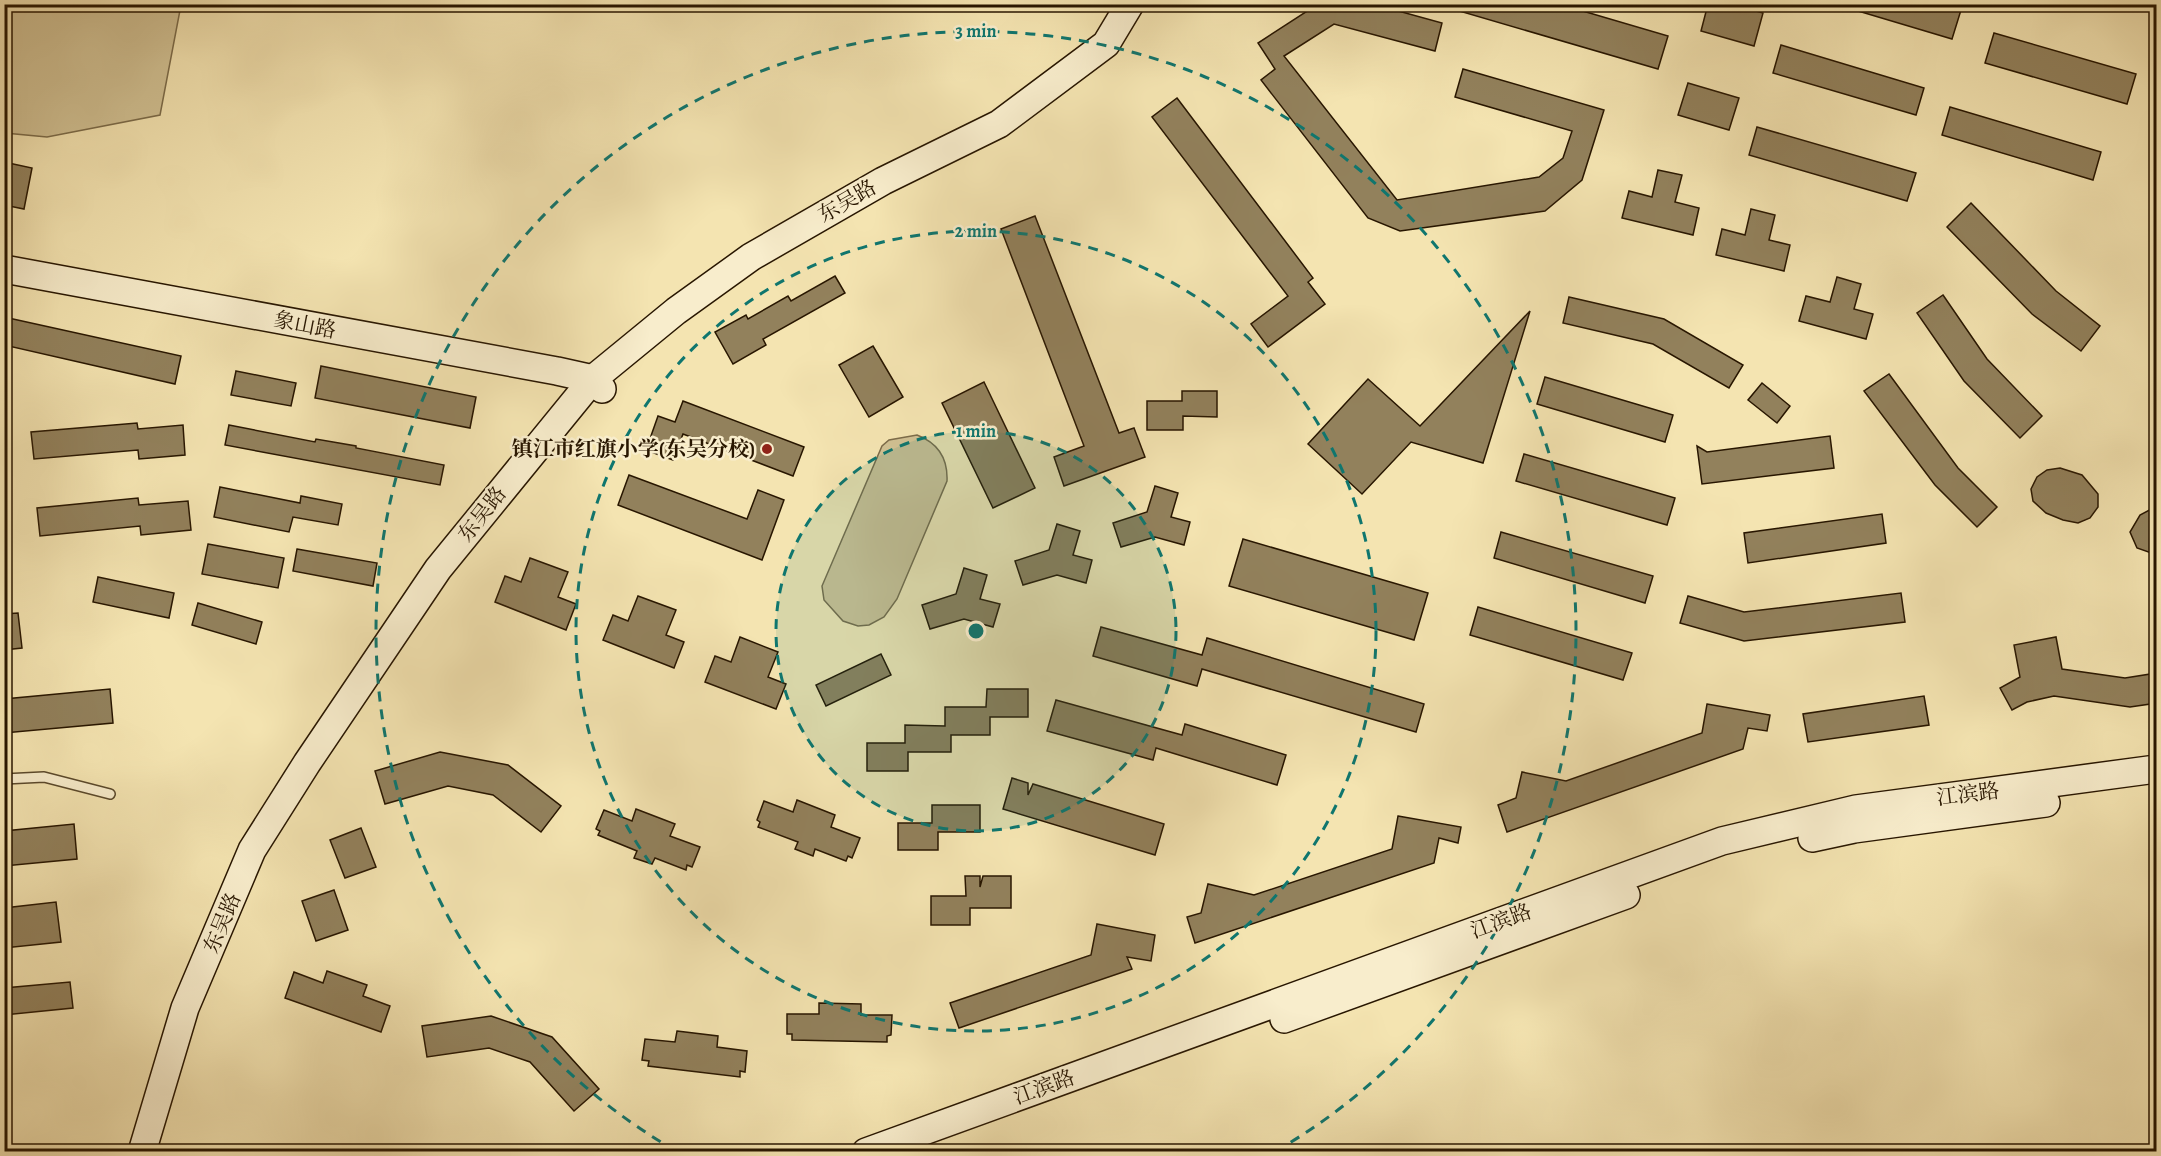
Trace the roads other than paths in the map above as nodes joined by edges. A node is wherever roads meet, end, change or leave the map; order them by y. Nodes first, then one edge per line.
1 (1130, 4) edge
2 (1146, 4) edge
3 (4, 269) edge
4 (597, 384) junction
5 (2157, 769) edge
6 (4, 779) edge
7 (2157, 788) edge
8 (110, 794) dead end
9 (142, 1152) edge
10 (161, 1152) edge
11 (866, 1152) edge
12 (916, 1152) edge

1 - 4 main road, 东吴路
2 - 4 main road, 东吴路
3 - 4 main road, 象山路
4 - 9 main road, 东吴路
4 - 10 main road, 东吴路
5 - 11 main road, 江滨路
6 - 8 lane
7 - 12 main road, 江滨路

